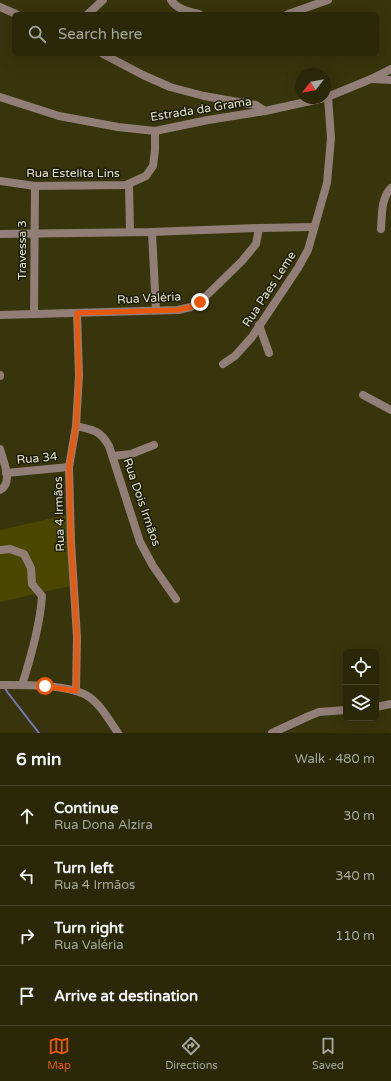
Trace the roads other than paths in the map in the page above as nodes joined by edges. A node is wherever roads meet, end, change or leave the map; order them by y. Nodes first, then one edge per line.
1 (103, 0) edge
2 (170, 0) edge
3 (328, 0) edge
4 (0, 7) edge
5 (12, 12) edge
6 (90, 12) edge
7 (193, 12) edge
8 (294, 12) edge
9 (107, 56) edge
10 (391, 69) edge
11 (371, 79) junction
12 (391, 80) edge
13 (331, 96) edge
14 (0, 97) edge
15 (298, 104) edge
16 (327, 104) edge
17 (265, 111) junction
18 (155, 131) junction
19 (0, 181) edge
20 (129, 184) junction
21 (35, 186) junction
22 (391, 188) edge
23 (314, 227) junction
24 (259, 228) junction
25 (381, 229) dead end
26 (130, 232) junction
27 (152, 232) junction
28 (0, 234) edge
29 (34, 234) junction
30 (156, 310) junction
31 (77, 313) junction
32 (34, 314) junction
33 (0, 315) edge
34 (259, 325) junction
35 (269, 352) dead end
36 (223, 364) dead end
37 (363, 395) dead end
38 (391, 410) edge
39 (76, 426) junction
40 (154, 445) dead end
41 (0, 449) edge
42 (113, 456) junction
43 (69, 467) junction
44 (6, 473) junction
45 (0, 490) edge
46 (0, 550) edge
47 (176, 599) dead end
48 (0, 685) edge
49 (22, 685) junction
50 (76, 691) junction
51 (391, 704) edge
52 (379, 706) edge
53 (343, 710) edge
54 (118, 733) edge
55 (272, 733) edge

1 - 6 street
2 - 7 street
3 - 8 street
4 - 5 street
9 - 17 street
10 - 11 street, Estrada da Grama
11 - 12 street
11 - 13 street, Estrada da Grama
14 - 18 street, Estrada da Grama
15 - 17 street, Estrada da Grama
16 - 23 street, Rua Paes Leme
17 - 18 street, Estrada da Grama
18 - 20 street, Rua Estelita Lins
19 - 21 street, Rua Estelita Lins
20 - 21 street, Rua Estelita Lins
20 - 26 street
21 - 29 street, Travessa 3
22 - 25 street
23 - 24 street
23 - 34 street, Rua Paes Leme
24 - 27 street
24 - 30 street, Rua Valéria
26 - 27 street
26 - 29 street
27 - 30 street
28 - 29 street
29 - 32 street, Travessa 3
30 - 31 street, Rua Valéria
31 - 32 street, Rua Valéria
31 - 39 street, Rua 4 Irmãos
32 - 33 street, Rua Valéria
34 - 35 street
34 - 36 street, Rua Paes Leme
37 - 38 street
39 - 42 street, Rua Dois Irmãos
39 - 43 street, Rua 4 Irmãos
40 - 42 street
41 - 44 street, Rua 34
42 - 47 street, Rua Dois Irmãos
43 - 44 street, Rua 34
43 - 50 street, Rua 4 Irmãos
44 - 45 street, Rua 34
46 - 49 street
48 - 49 street
49 - 50 street
50 - 54 street
51 - 52 street
53 - 55 street

